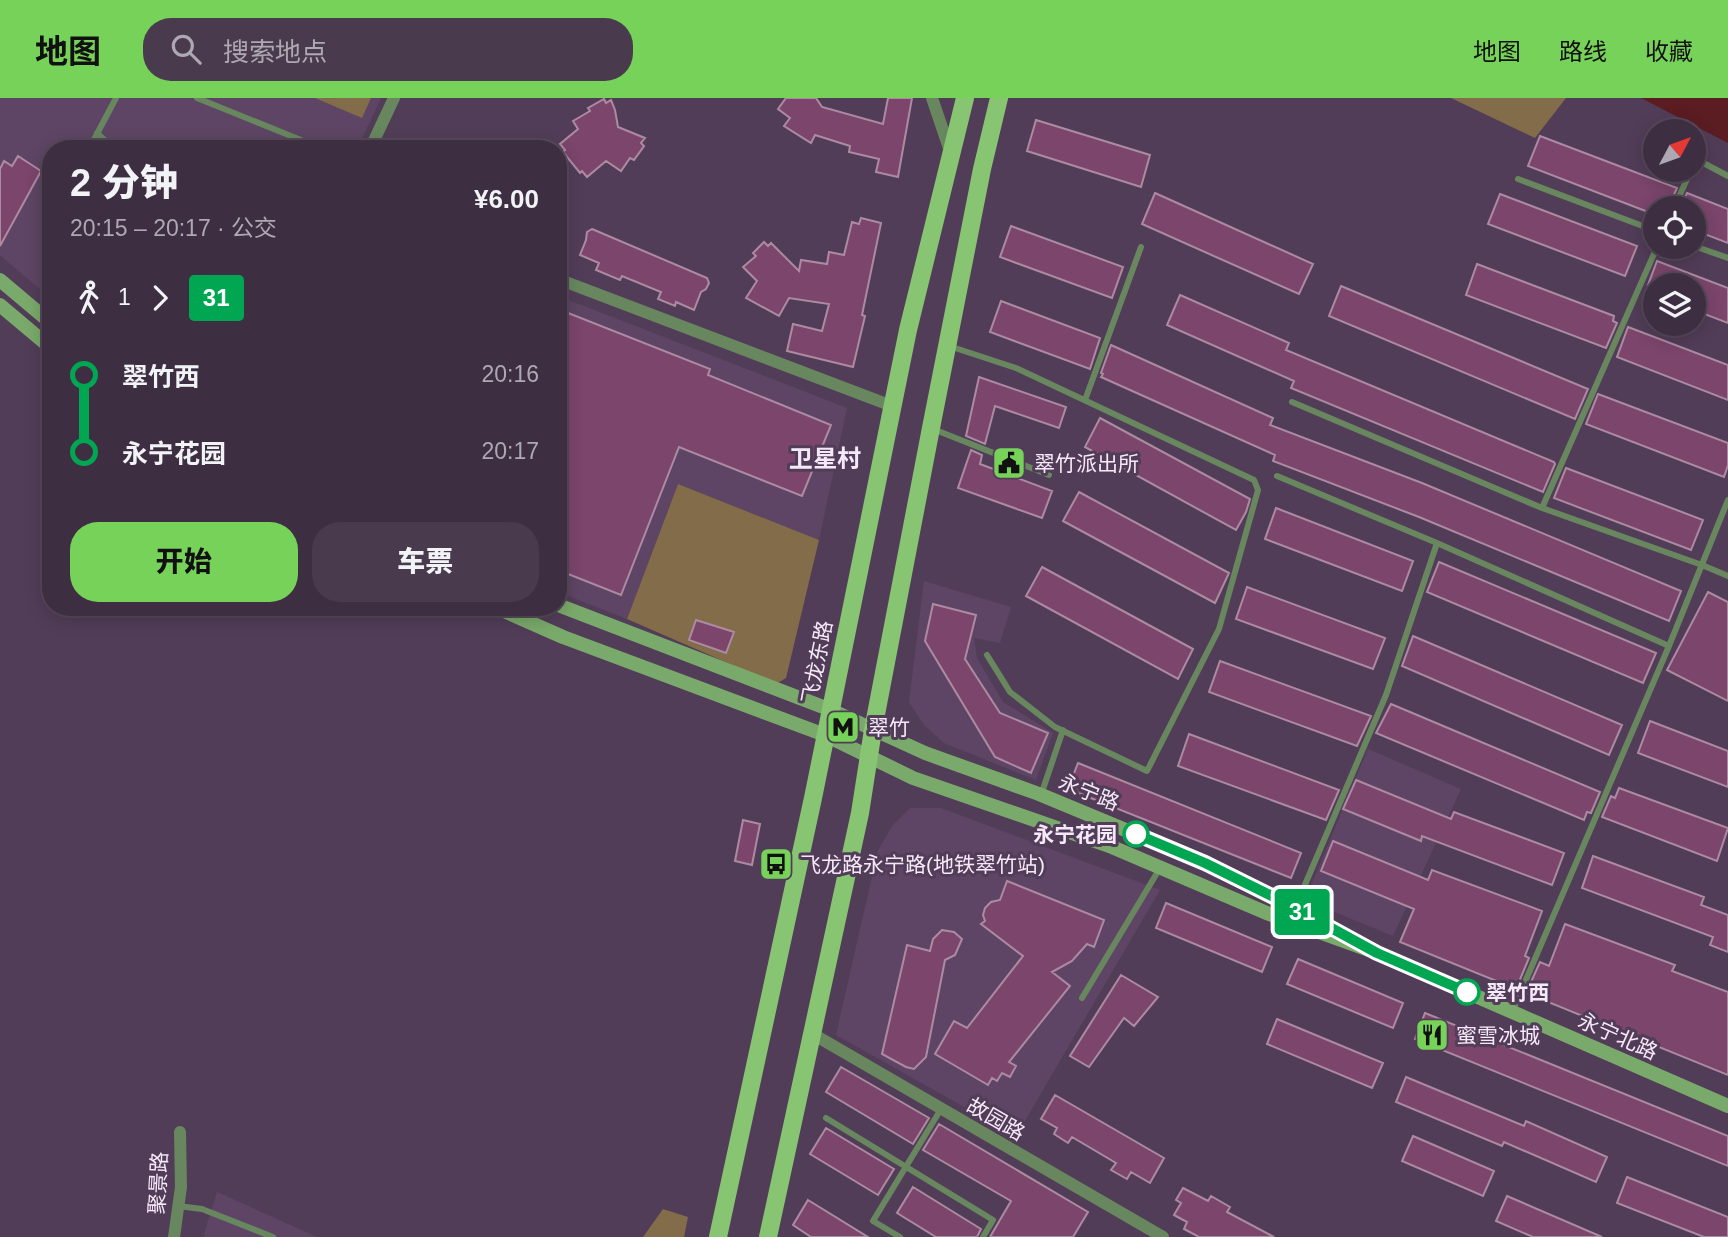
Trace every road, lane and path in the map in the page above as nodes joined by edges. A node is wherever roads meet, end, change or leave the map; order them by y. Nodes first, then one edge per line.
1 (116, 98) edge
2 (197, 98) edge
3 (394, 98) edge
4 (932, 98) edge
5 (965, 98) edge
6 (999, 98) edge
7 (97, 132) junction
8 (93, 140) edge
9 (105, 140) edge
10 (301, 140) edge
11 (374, 140) edge
12 (952, 157) junction
13 (1706, 166) edge
14 (1728, 177) edge
15 (1518, 179) dead end
16 (1643, 226) edge
17 (1141, 247) dead end
18 (1706, 250) edge
19 (1728, 258) edge
20 (1652, 259) edge
21 (0, 280) edge
22 (567, 282) edge
23 (0, 305) edge
24 (42, 315) edge
25 (42, 340) edge
26 (948, 345) junction
27 (1085, 400) junction
28 (1292, 402) dead end
29 (891, 406) junction
30 (932, 428) junction
31 (1049, 475) dead end
32 (1277, 476) dead end
33 (1728, 500) edge
34 (1542, 508) junction
35 (1437, 544) junction
36 (1702, 565) junction
37 (1728, 576) edge
38 (567, 608) edge
39 (515, 616) edge
40 (1669, 646) junction
41 (987, 655) dead end
42 (831, 710) junction
43 (873, 730) junction
44 (1062, 730) junction
45 (825, 735) junction
46 (869, 757) junction
47 (1041, 795) junction
48 (1160, 868) junction
49 (1295, 908) junction
50 (1377, 953) junction
51 (1082, 998) dead end
52 (1512, 1012) junction
53 (811, 1033) junction
54 (1728, 1107) edge
55 (941, 1109) junction
56 (826, 1118) dead end
57 (180, 1132) dead end
58 (906, 1167) junction
59 (178, 1206) junction
60 (174, 1237) edge
61 (273, 1237) edge
62 (718, 1237) edge
63 (768, 1237) edge
64 (900, 1237) edge
65 (983, 1237) edge
66 (1163, 1237) edge

1 - 7 lane
2 - 10 lane
3 - 11 street
4 - 12 street
5 - 12 main road, 飞龙东路
6 - 26 main road
7 - 8 lane
7 - 9 lane
12 - 29 main road, 飞龙东路
13 - 14 lane
15 - 16 lane
17 - 27 lane
18 - 19 lane
20 - 34 lane
21 - 24 main road
22 - 29 street
23 - 25 main road
26 - 27 lane
26 - 30 main road
27 - 44 lane
28 - 34 lane
29 - 42 main road, 飞龙东路
30 - 31 lane
30 - 43 main road
32 - 35 lane
33 - 36 lane
34 - 36 lane
35 - 40 lane
35 - 49 lane
36 - 37 lane
36 - 40 lane
38 - 42 main road, 永宁路
39 - 45 main road, 永宁路
40 - 52 lane
41 - 44 lane
42 - 43 main road, 永宁路
42 - 45 main road, 飞龙东路
43 - 46 main road
43 - 47 main road, 永宁路
44 - 47 lane
45 - 46 main road, 永宁路
45 - 62 main road, 飞龙东路
46 - 48 main road, 永宁路
46 - 53 main road
47 - 49 main road, 永宁路
48 - 50 main road, 永宁路
48 - 51 lane
49 - 50 main road, 永宁路
50 - 52 main road, 永宁北路
52 - 54 main road, 永宁北路
53 - 55 street, 故园路
53 - 63 main road
55 - 58 lane
55 - 66 street, 故园路
56 - 58 lane
57 - 59 street, 聚景路
58 - 64 lane
58 - 65 lane
59 - 60 street, 聚景路
59 - 61 lane

